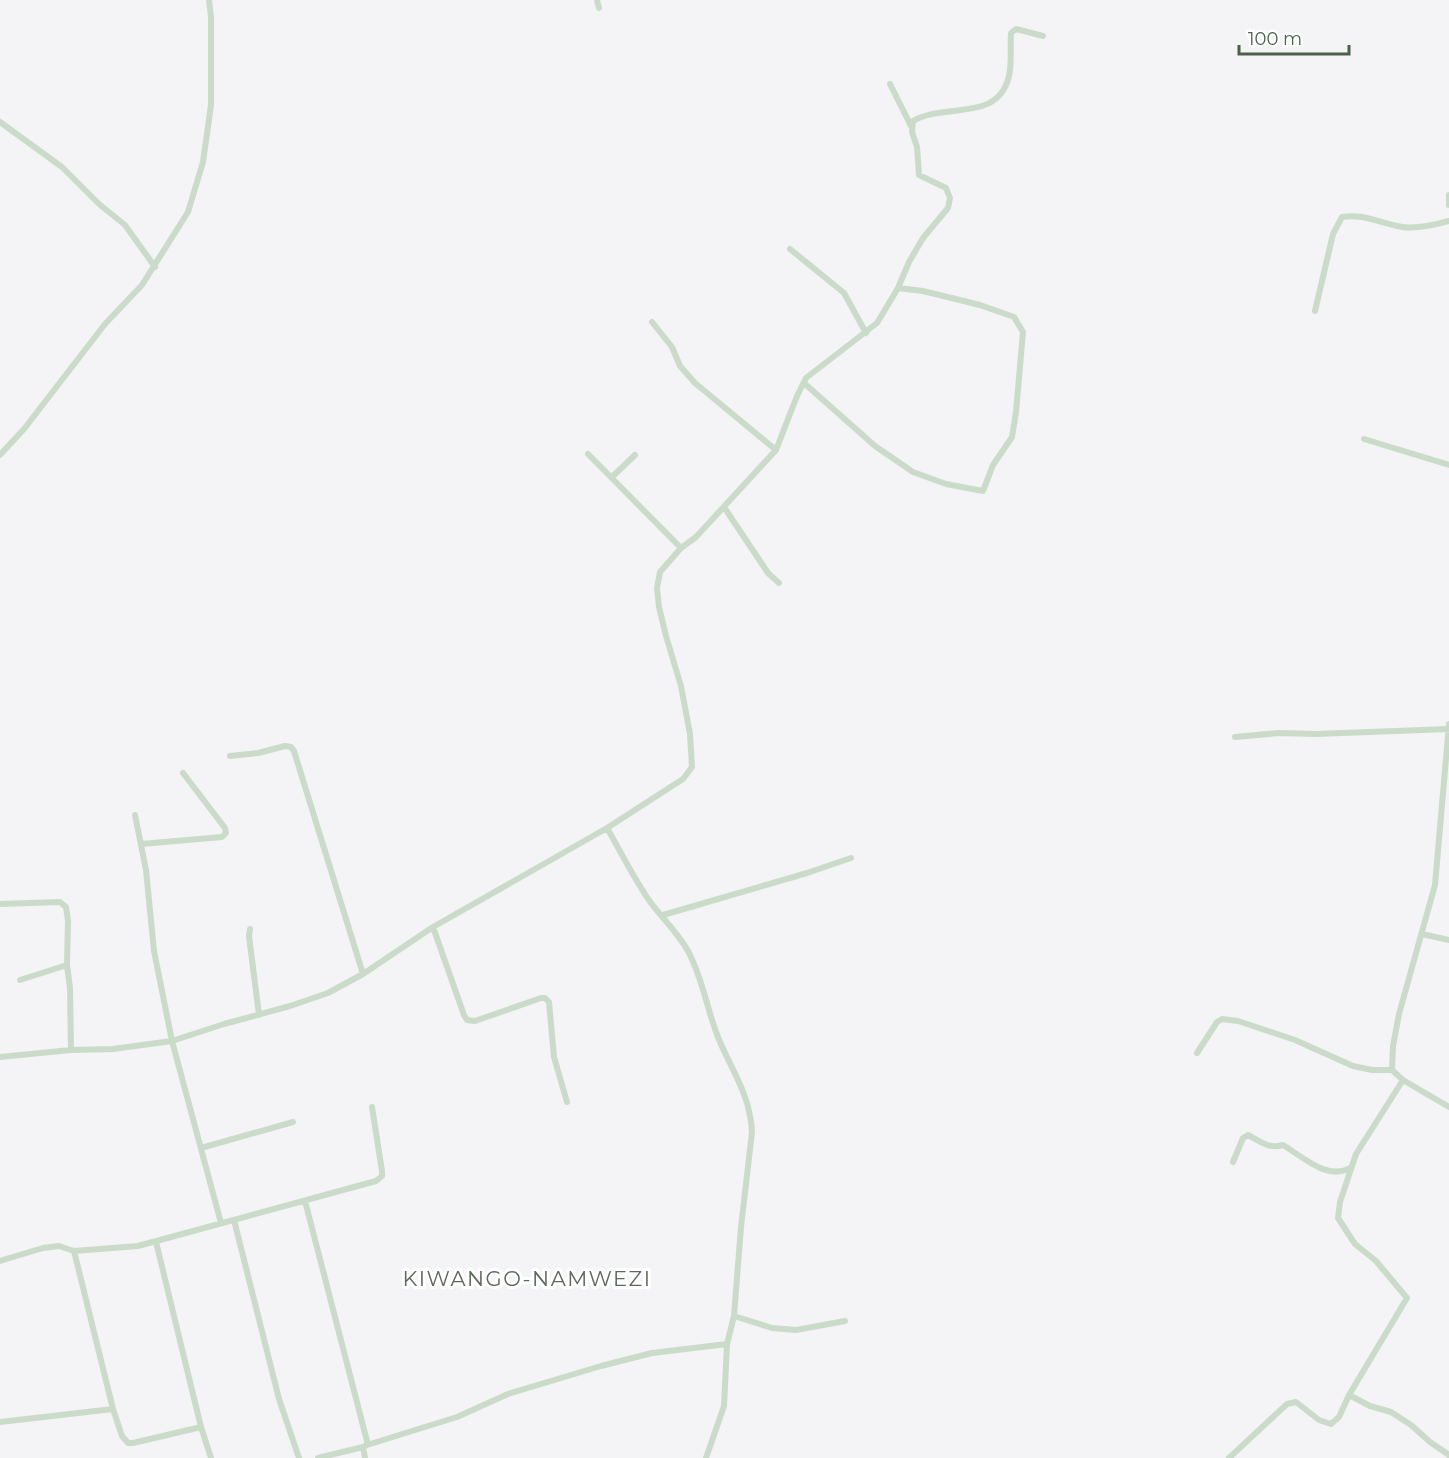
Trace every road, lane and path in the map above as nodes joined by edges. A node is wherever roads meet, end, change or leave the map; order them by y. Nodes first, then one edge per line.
1 (208, 0) edge
2 (597, 0) edge
3 (598, 8) dead end
4 (1042, 36) dead end
5 (890, 84) dead end
6 (0, 122) edge
7 (911, 127) junction
8 (1449, 195) edge
9 (1449, 205) edge
10 (1449, 221) edge
11 (790, 249) dead end
12 (155, 267) junction
13 (898, 288) junction
14 (1315, 311) dead end
15 (652, 322) dead end
16 (866, 333) junction
17 (804, 382) junction
18 (1364, 439) dead end
19 (776, 450) junction
20 (588, 454) dead end
21 (0, 455) edge
22 (635, 455) dead end
23 (1449, 465) edge
24 (612, 477) junction
25 (724, 507) junction
26 (681, 548) junction
27 (779, 583) dead end
28 (1449, 724) edge
29 (1449, 729) edge
30 (1235, 737) dead end
31 (230, 756) dead end
32 (183, 773) dead end
33 (1445, 806) edge
34 (135, 815) dead end
35 (607, 828) junction
36 (141, 844) junction
37 (850, 858) dead end
38 (0, 904) edge
39 (663, 915) junction
40 (432, 927) junction
41 (250, 929) dead end
42 (1422, 934) junction
43 (1449, 940) edge
44 (67, 965) junction
45 (363, 974) junction
46 (20, 980) dead end
47 (259, 1015) junction
48 (172, 1041) junction
49 (72, 1050) junction
50 (1197, 1053) dead end
51 (0, 1057) edge
52 (1392, 1070) junction
53 (1403, 1080) junction
54 (567, 1102) dead end
55 (372, 1107) dead end
56 (1449, 1107) edge
57 (293, 1122) dead end
58 (201, 1148) junction
59 (1233, 1162) dead end
60 (1350, 1168) junction
61 (305, 1201) junction
62 (234, 1220) junction
63 (221, 1223) junction
64 (156, 1242) junction
65 (74, 1251) junction
66 (0, 1261) edge
67 (734, 1316) junction
68 (845, 1321) dead end
69 (727, 1344) junction
70 (1349, 1395) junction
71 (113, 1409) junction
72 (0, 1422) edge
73 (201, 1427) junction
74 (365, 1446) junction
75 (1449, 1455) edge
76 (212, 1458) edge
77 (299, 1458) edge
78 (318, 1458) edge
79 (365, 1458) edge
80 (706, 1458) edge
81 (1229, 1458) edge

1 - 12 street
2 - 3 street
4 - 7 street
5 - 7 street
6 - 12 street
7 - 13 street
8 - 9 street
10 - 14 street
11 - 16 street
12 - 21 street
13 - 16 street
13 - 17 street
15 - 19 street
16 - 17 street
17 - 19 street
18 - 23 street
19 - 25 street
20 - 24 street
22 - 24 street
24 - 26 street
25 - 26 street
25 - 27 street
26 - 35 street
28 - 29 street
29 - 30 street
29 - 33 street
31 - 45 street
32 - 36 street
33 - 42 street
34 - 36 street
35 - 39 street
35 - 40 street
36 - 48 street
37 - 39 street
38 - 44 street
39 - 67 street
40 - 45 street
40 - 54 street
41 - 47 street
42 - 43 street
42 - 52 street
44 - 46 street
44 - 49 street
45 - 47 street
47 - 48 street
48 - 49 street
48 - 58 street
49 - 51 street
50 - 52 street
52 - 53 street
53 - 56 street
53 - 60 street
55 - 61 street
57 - 58 street
58 - 63 street
59 - 60 street
60 - 70 street
61 - 62 street
61 - 74 street
62 - 63 street
62 - 77 street
63 - 64 street
64 - 65 street
64 - 73 street
65 - 66 street
65 - 71 street
67 - 68 street
67 - 69 street
69 - 74 street
69 - 80 street
70 - 75 street
70 - 81 street
71 - 72 street
71 - 73 street
73 - 76 street
74 - 78 street
74 - 79 street

